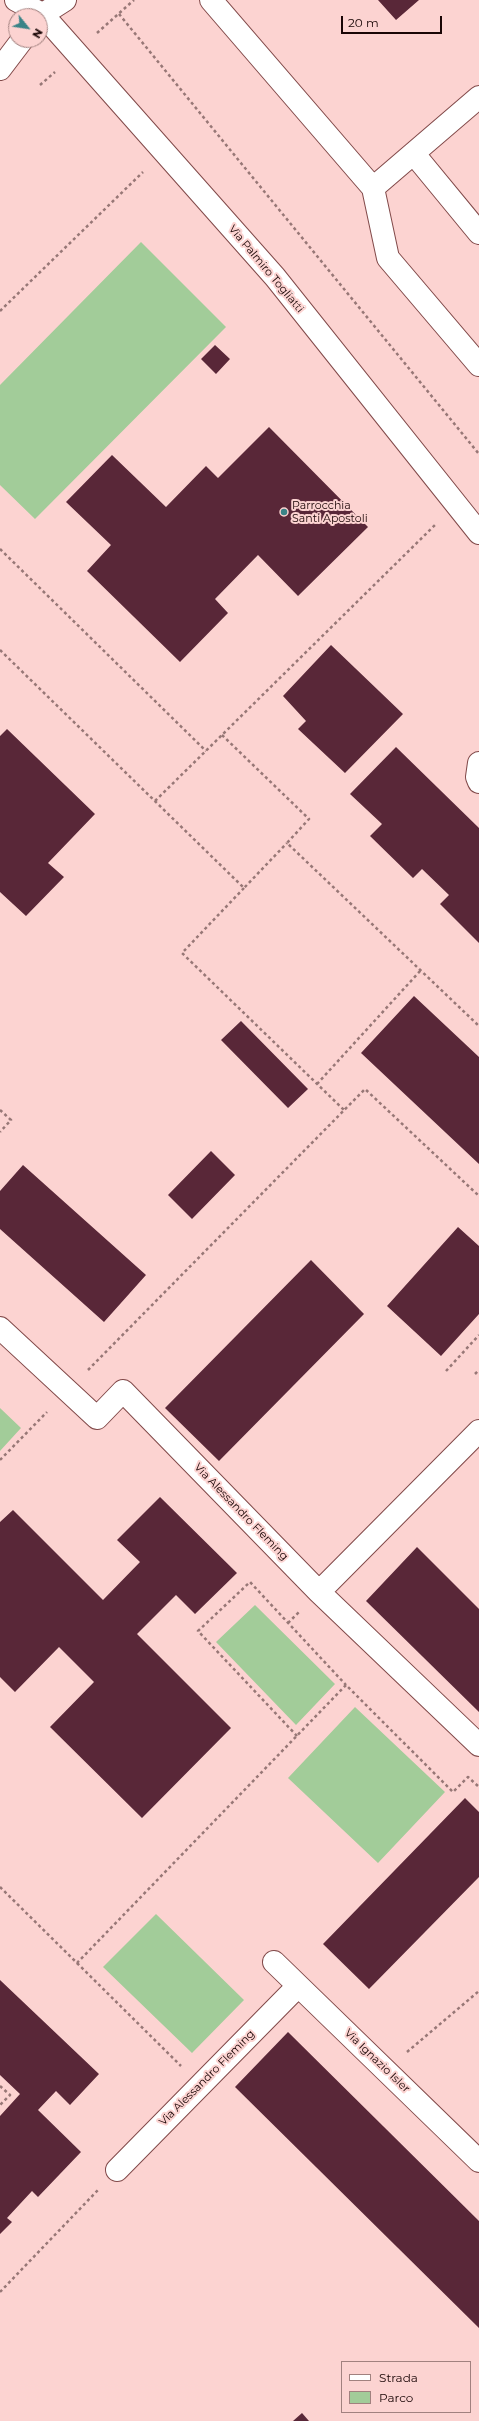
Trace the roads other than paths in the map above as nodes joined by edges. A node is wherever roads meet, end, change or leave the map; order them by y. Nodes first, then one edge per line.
1 (16, 0) edge
2 (65, 0) edge
3 (211, 0) edge
4 (29, 8) edge
5 (48, 11) edge
6 (48, 23) edge
7 (16, 48) edge
8 (0, 69) edge
9 (479, 97) edge
10 (414, 154) junction
11 (373, 188) junction
12 (479, 233) edge
13 (479, 365) edge
14 (479, 533) edge
15 (479, 763) edge
16 (479, 782) edge
17 (0, 1328) edge
18 (479, 1431) edge
19 (319, 1592) junction
20 (479, 1745) edge
21 (274, 1962) dead end
22 (298, 1986) junction
23 (479, 2161) edge
24 (117, 2170) road end

1 - 4 street
2 - 5 street
3 - 11 street
6 - 14 street, Via Palmiro Togliatti
7 - 8 street
9 - 10 street
10 - 11 street
10 - 12 street
11 - 13 street
15 - 16 street
17 - 19 street, Via Alessandro Fleming
18 - 19 street
19 - 20 street
21 - 22 street, Via Ignazio Isler
22 - 23 street, Via Ignazio Isler
22 - 24 street, Via Alessandro Fleming

